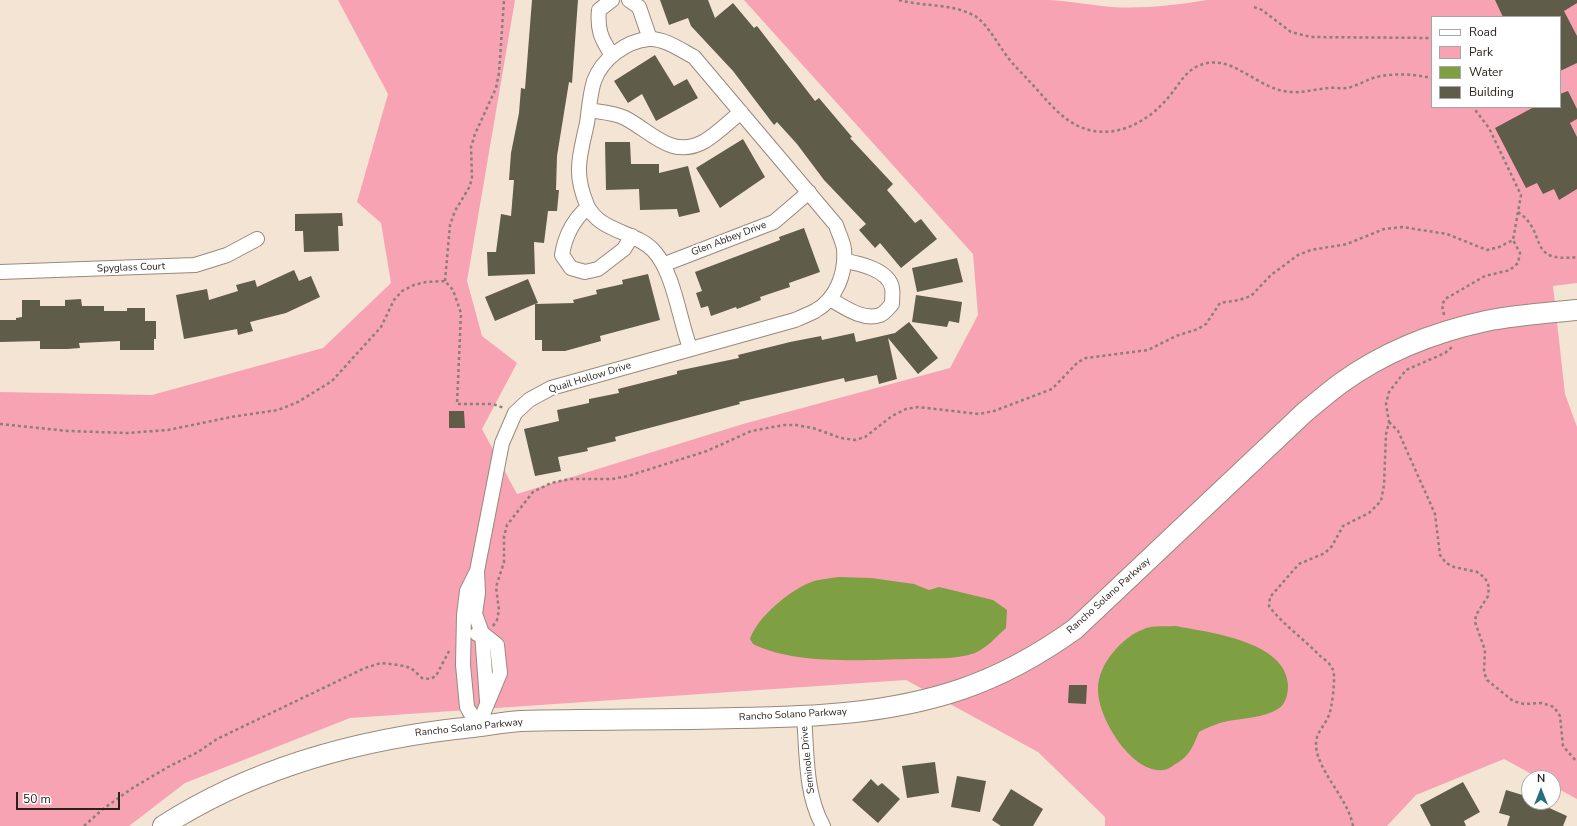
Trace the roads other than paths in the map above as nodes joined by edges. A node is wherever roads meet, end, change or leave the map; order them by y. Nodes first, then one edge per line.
1 (612, 0) edge
2 (629, 0) edge
3 (650, 39) junction
4 (612, 55) junction
5 (589, 110) junction
6 (741, 112) junction
7 (809, 192) junction
8 (588, 207) junction
9 (632, 236) junction
10 (257, 239) dead end
11 (844, 261) junction
12 (665, 264) junction
13 (0, 272) edge
14 (830, 299) junction
15 (1577, 310) edge
16 (690, 348) junction
17 (477, 571) junction
18 (464, 634) junction
19 (482, 634) junction
20 (804, 716) junction
21 (478, 726) junction
22 (163, 826) edge
23 (823, 826) edge

1 - 4 street
2 - 3 street
3 - 4 street, Quail Hollow Drive
3 - 6 street, Quail Hollow Drive
4 - 5 street, Quail Hollow Drive
5 - 6 street
5 - 8 street, Quail Hollow Drive
6 - 7 street, Quail Hollow Drive
7 - 11 street, Quail Hollow Drive
7 - 12 street, Glen Abbey Drive
8 - 9 street, Quail Hollow Drive
8 - 9 street
9 - 12 street, Quail Hollow Drive
10 - 13 street, Spyglass Court
11 - 14 street, Quail Hollow Drive
11 - 14 street
12 - 16 street, Quail Hollow Drive
14 - 16 street, Quail Hollow Drive
15 - 20 street, Rancho Solano Parkway
16 - 17 street, Quail Hollow Drive
17 - 18 street, Quail Hollow Drive
17 - 19 street, Quail Hollow Drive
18 - 19 street
18 - 21 street, Quail Hollow Drive
19 - 21 street
20 - 21 street, Rancho Solano Parkway
20 - 23 street, Seminole Drive
21 - 22 street, Rancho Solano Parkway

